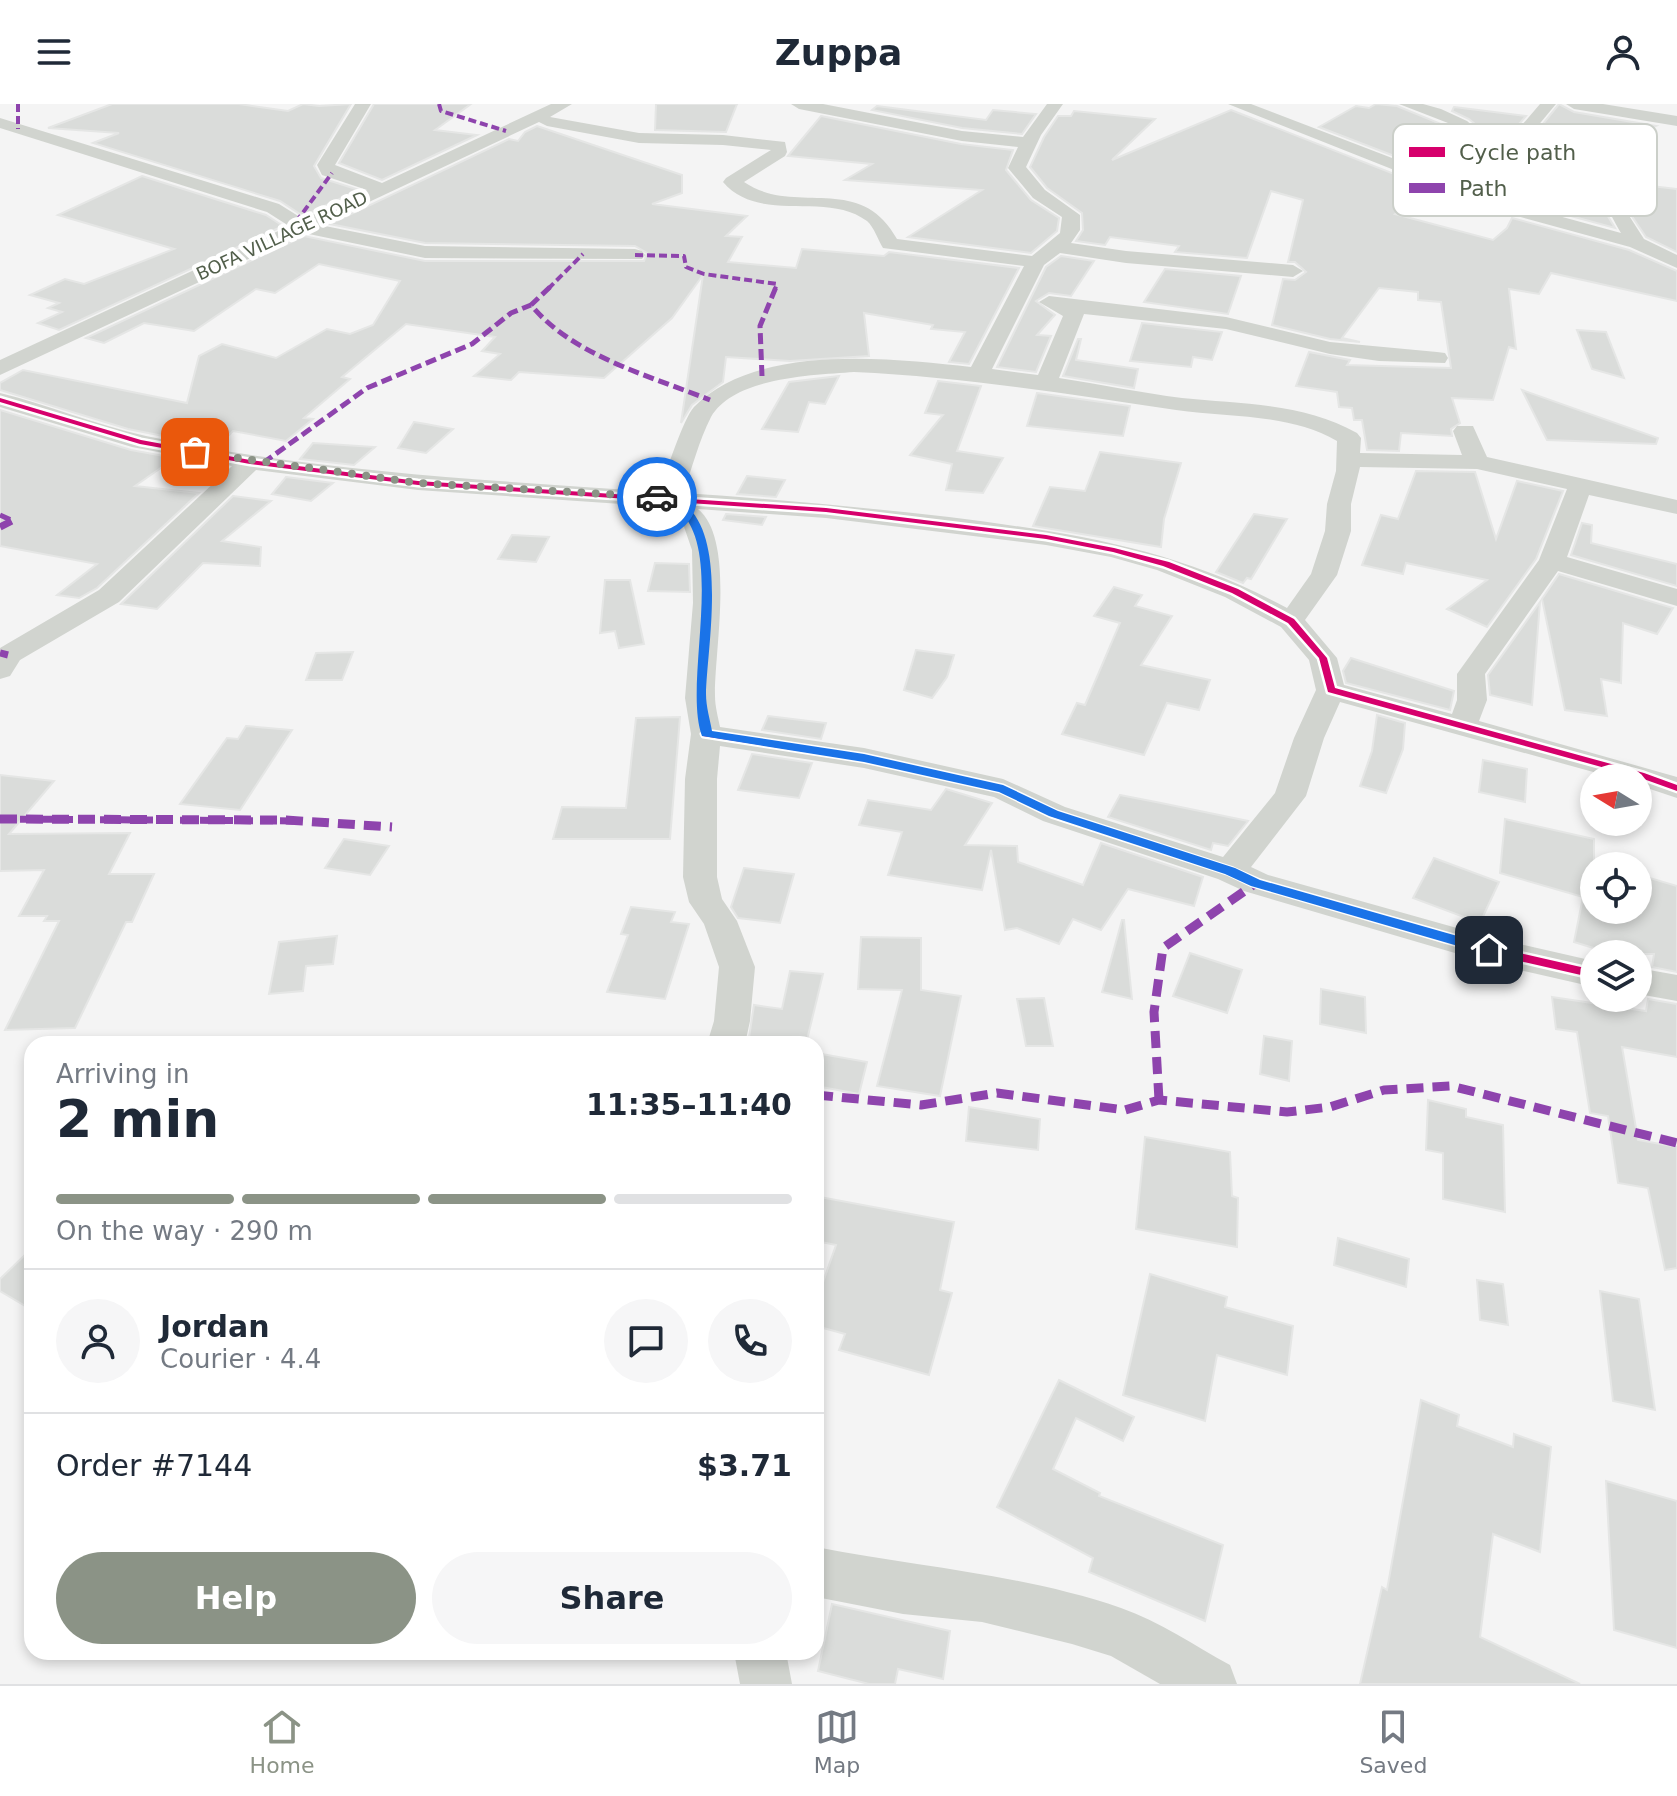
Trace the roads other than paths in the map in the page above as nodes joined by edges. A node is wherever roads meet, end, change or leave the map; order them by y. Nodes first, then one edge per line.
1 (363, 104) edge
2 (564, 104) edge
3 (799, 104) edge
4 (1055, 104) edge
5 (1236, 104) edge
6 (1407, 104) edge
7 (1548, 104) edge
8 (1574, 104) edge
9 (547, 121) dead end
10 (1677, 121) edge
11 (0, 123) edge
12 (1461, 124) edge
13 (1531, 124) edge
14 (1029, 143) junction
15 (1393, 162) edge
16 (383, 189) junction
17 (1538, 216) edge
18 (1620, 216) edge
19 (303, 227) junction
20 (1637, 243) junction
21 (1056, 247) junction
22 (635, 255) dead end
23 (1036, 262) junction
24 (1677, 262) edge
25 (1293, 271) dead end
26 (1019, 294) junction
27 (1061, 305) junction
28 (1437, 358) dead end
29 (0, 368) edge
30 (977, 376) junction
31 (1046, 382) junction
32 (0, 400) edge
33 (1465, 431) dead end
34 (1348, 460) junction
35 (250, 462) junction
36 (1477, 462) junction
37 (1581, 484) junction
38 (669, 498) junction
39 (1677, 507) edge
40 (1552, 561) junction
41 (1677, 598) edge
42 (1291, 621) junction
43 (0, 670) edge
44 (1331, 690) junction
45 (1462, 727) junction
46 (706, 734) junction
47 (1677, 788) edge
48 (1230, 871) junction
49 (1580, 971) edge
50 (1652, 984) edge
51 (1677, 988) edge
52 (728, 1036) edge
53 (824, 1574) edge
54 (762, 1660) edge
55 (766, 1684) edge
56 (1211, 1684) edge

1 - 16 street
2 - 16 street, BOFA VILLAGE ROAD
3 - 14 street
4 - 14 street
5 - 15 street
6 - 12 street
7 - 13 street
8 - 10 street
9 - 23 street
11 - 19 street
14 - 21 street
16 - 19 street, BOFA VILLAGE ROAD
17 - 20 street
18 - 20 street
19 - 22 street
19 - 29 street, BOFA VILLAGE ROAD
20 - 24 street
21 - 23 street
21 - 25 street
23 - 26 street
26 - 27 street
26 - 30 street
27 - 28 street
27 - 31 street
30 - 31 street
30 - 38 street
31 - 34 street
32 - 35 street
33 - 36 street
34 - 36 street
34 - 42 street
35 - 38 street
35 - 43 street
36 - 37 street
37 - 39 street
37 - 40 street
38 - 42 street
38 - 46 street
40 - 41 street
40 - 45 street
42 - 44 street
44 - 45 street
44 - 48 street
45 - 47 street
46 - 48 street
46 - 52 street
48 - 49 street
50 - 51 street
53 - 56 street
54 - 55 street

